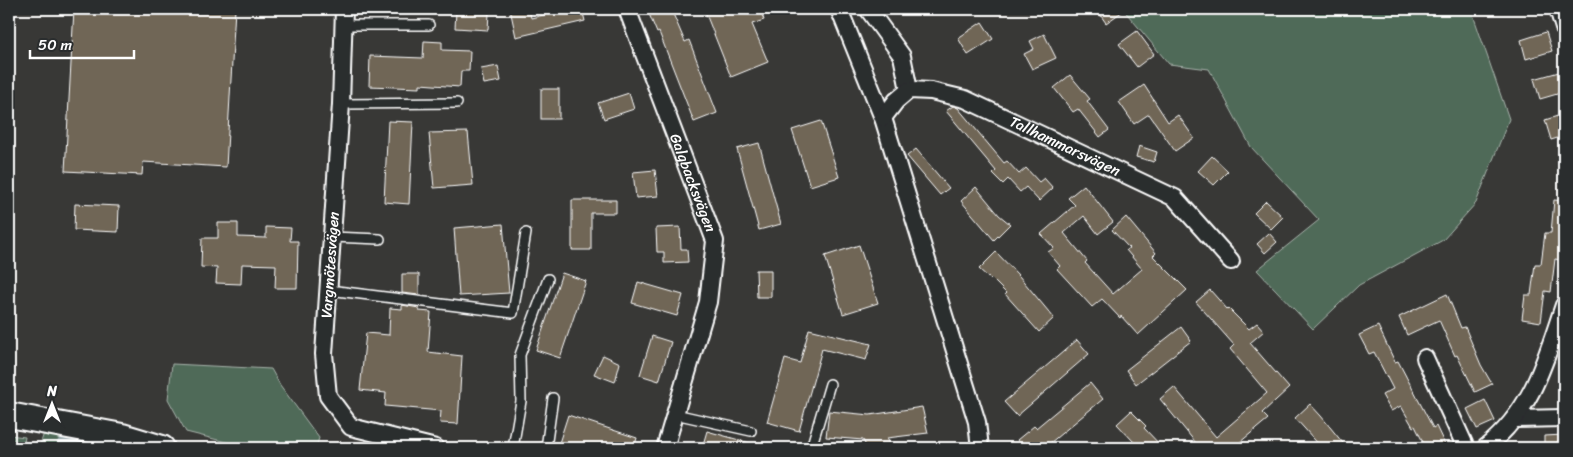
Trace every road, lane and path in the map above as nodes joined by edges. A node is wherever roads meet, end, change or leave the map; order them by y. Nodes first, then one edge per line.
1 (344, 9) edge
2 (627, 9) edge
3 (838, 9) edge
4 (868, 9) edge
5 (1558, 9) edge
6 (344, 25) junction
7 (429, 25) dead end
8 (1564, 27) edge
9 (909, 90) junction
10 (458, 103) dead end
11 (341, 104) junction
12 (883, 118) junction
13 (526, 233) dead end
14 (332, 237) junction
15 (380, 239) dead end
16 (1231, 261) dead end
17 (548, 279) dead end
18 (328, 290) junction
19 (1564, 306) edge
20 (1424, 358) dead end
21 (830, 384) dead end
22 (553, 398) dead end
23 (675, 414) junction
24 (9, 415) edge
25 (1564, 418) edge
26 (1514, 419) junction
27 (751, 431) dead end
28 (162, 448) edge
29 (436, 448) edge
30 (513, 448) edge
31 (546, 448) edge
32 (665, 448) edge
33 (812, 448) edge
34 (980, 448) edge
35 (1466, 448) edge
36 (1485, 448) edge

1 - 6 street, Vargmötesvägen
2 - 23 street, Galgbacksvägen
3 - 12 street
4 - 9 street
5 - 8 street
6 - 7 lane
6 - 11 street, Vargmötesvägen
9 - 12 street
9 - 16 street, Tallhammarsvägen
10 - 11 lane
11 - 14 street, Vargmötesvägen
12 - 34 street
13 - 18 lane
14 - 15 lane
14 - 18 street, Vargmötesvägen
17 - 30 lane
18 - 29 street, Vargmötesvägen
19 - 26 street
20 - 35 street
21 - 33 lane
22 - 31 lane
23 - 27 lane
23 - 32 street, Galgbacksvägen
24 - 28 main road
25 - 26 street
26 - 36 street

